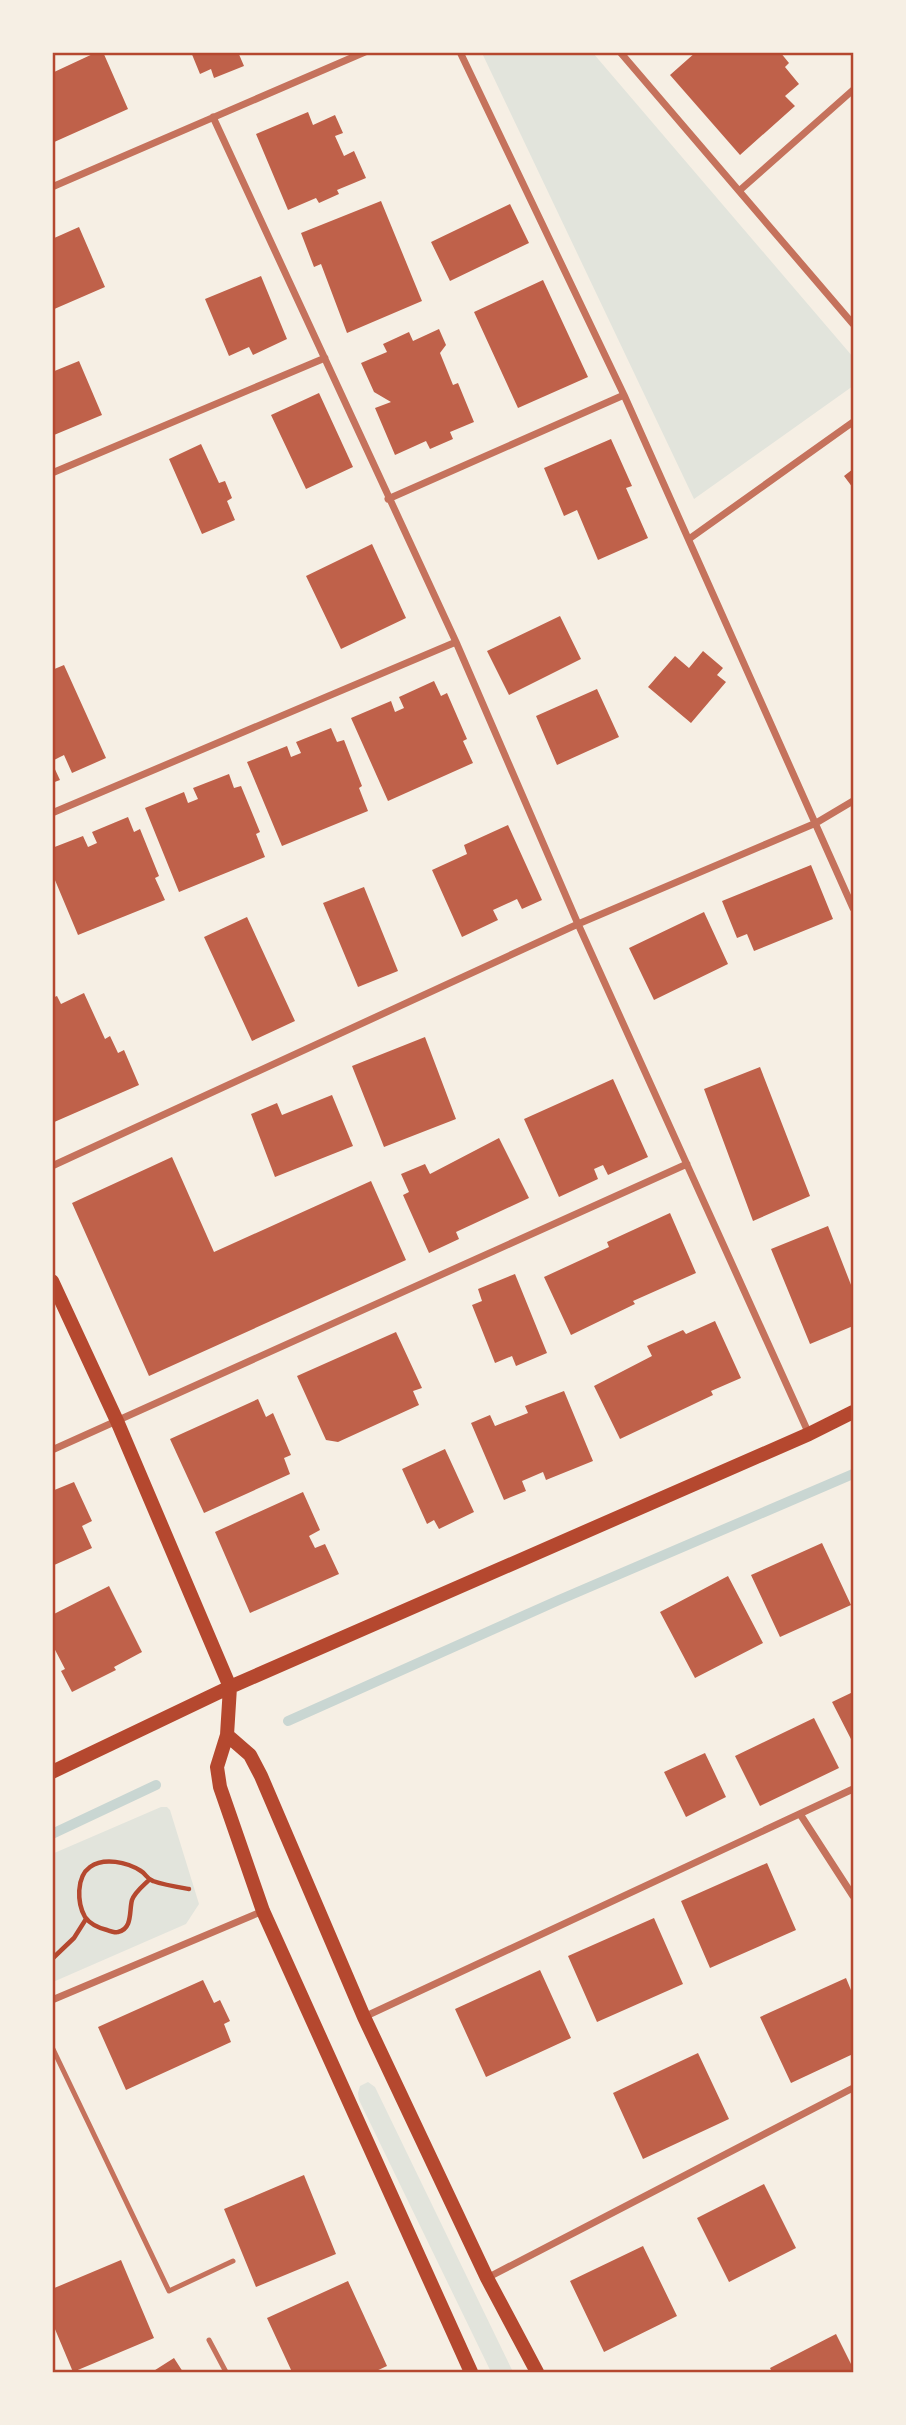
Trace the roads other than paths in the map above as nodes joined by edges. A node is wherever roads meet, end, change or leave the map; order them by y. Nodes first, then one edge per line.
1 (365, 52) edge
2 (460, 52) edge
3 (620, 52) edge
4 (853, 90) edge
5 (213, 117) junction
6 (52, 187) edge
7 (739, 191) junction
8 (853, 324) edge
9 (325, 358) junction
10 (624, 395) junction
11 (853, 422) edge
12 (52, 473) edge
13 (388, 499) junction
14 (689, 539) junction
15 (456, 642) junction
16 (853, 801) edge
17 (52, 813) edge
18 (816, 822) junction
19 (853, 908) edge
20 (578, 924) junction
21 (687, 1164) junction
22 (52, 1166) edge
23 (52, 1281) edge
24 (853, 1412) edge
25 (117, 1421) junction
26 (809, 1434) junction
27 (52, 1450) edge
28 (230, 1687) junction
29 (227, 1735) junction
30 (52, 1772) edge
31 (853, 1789) edge
32 (800, 1814) junction
33 (853, 1896) edge
34 (263, 1911) junction
35 (52, 2000) edge
36 (364, 2017) junction
37 (52, 2047) edge
38 (853, 2088) edge
39 (233, 2261) dead end
40 (488, 2278) junction
41 (209, 2340) dead end
42 (226, 2372) edge
43 (471, 2372) edge
44 (537, 2372) edge

1 - 5 street
2 - 10 street
3 - 7 street
4 - 7 street
5 - 6 street
5 - 9 street
7 - 8 street
9 - 12 street
9 - 13 street
10 - 13 street
10 - 14 street
11 - 14 street
13 - 15 street
14 - 18 street
15 - 17 street
15 - 20 street
16 - 18 street
18 - 19 street
18 - 20 street
20 - 21 street
20 - 22 street
21 - 25 street
21 - 26 street
23 - 25 main road
24 - 26 main road
25 - 27 street
25 - 28 main road
26 - 28 main road
28 - 29 main road
28 - 30 main road
29 - 34 main road
29 - 36 main road
31 - 32 street
32 - 33 street
32 - 36 street
34 - 35 street
34 - 43 main road
36 - 40 main road
37 - 39 lane
38 - 40 street
40 - 44 main road
41 - 42 lane

